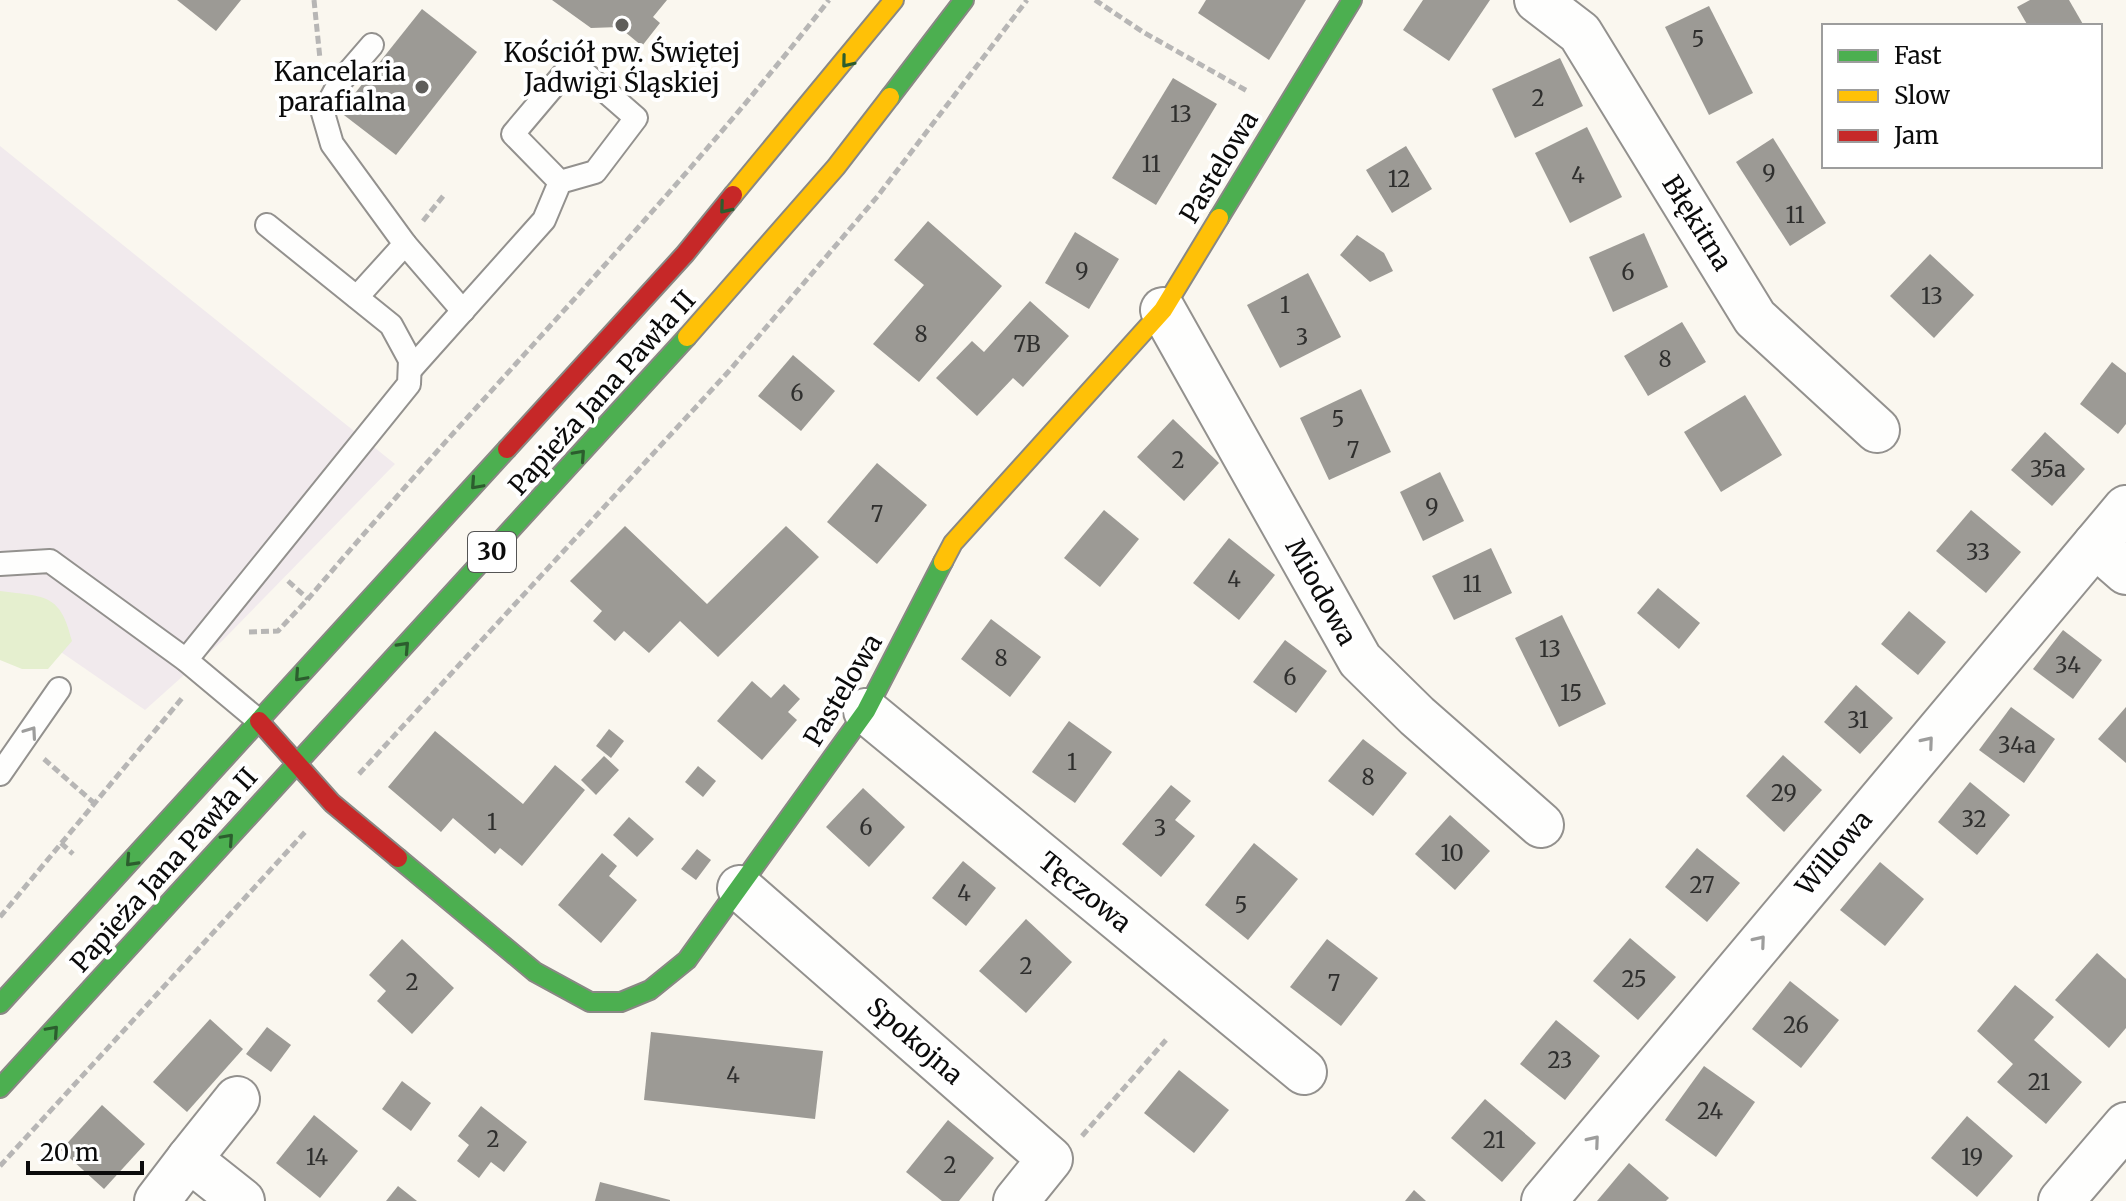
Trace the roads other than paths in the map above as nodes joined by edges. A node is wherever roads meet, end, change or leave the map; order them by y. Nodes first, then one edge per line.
1 (894, 0) edge
2 (964, 0) edge
3 (1352, 0) edge
4 (1537, 0) edge
5 (372, 45) dead end
6 (560, 182) junction
7 (267, 225) dead end
8 (405, 244) junction
9 (357, 297) junction
10 (1163, 310) junction
11 (463, 311) junction
12 (410, 370) junction
13 (1877, 430) dead end
14 (2126, 508) edge
15 (2110, 558) edge
16 (0, 564) edge
17 (186, 660) junction
18 (59, 689) dead end
19 (866, 711) junction
20 (259, 721) junction
21 (297, 762) junction
22 (0, 774) edge
23 (1541, 825) dead end
24 (740, 888) junction
25 (0, 1004) edge
26 (1304, 1072) dead end
27 (0, 1088) edge
28 (237, 1099) dead end
29 (2126, 1125) edge
30 (189, 1159) junction
31 (157, 1201) edge
32 (242, 1201) edge
33 (1016, 1201) edge
34 (1544, 1201) edge
35 (2061, 1201) edge

1 -> 20 main road, Papieża Jana Pawła II / 30
21 -> 2 main road, Papieża Jana Pawła II / 30
3 - 10 main road, Pastelowa
4 - 13 street, Błękitna
5 - 8 lane
6 - 6 lane
6 - 11 lane
7 - 9 lane
8 - 9 lane
8 - 11 lane
9 - 12 lane
10 - 19 main road, Pastelowa
10 - 23 street, Miodowa
11 - 12 lane
12 - 17 lane
14 - 15 street, Willowa
34 -> 15 street, Willowa
16 - 17 lane
17 - 20 lane
22 -> 18 lane
19 - 24 main road, Pastelowa
19 - 26 street, Tęczowa
20 - 21 main road, Pastelowa
20 -> 25 main road, Papieża Jana Pawła II / 30
21 - 24 main road, Pastelowa
27 -> 21 main road, Papieża Jana Pawła II / 30
24 - 33 street, Spokojna
28 - 30 street
29 - 35 street
30 - 31 street
30 - 32 street

